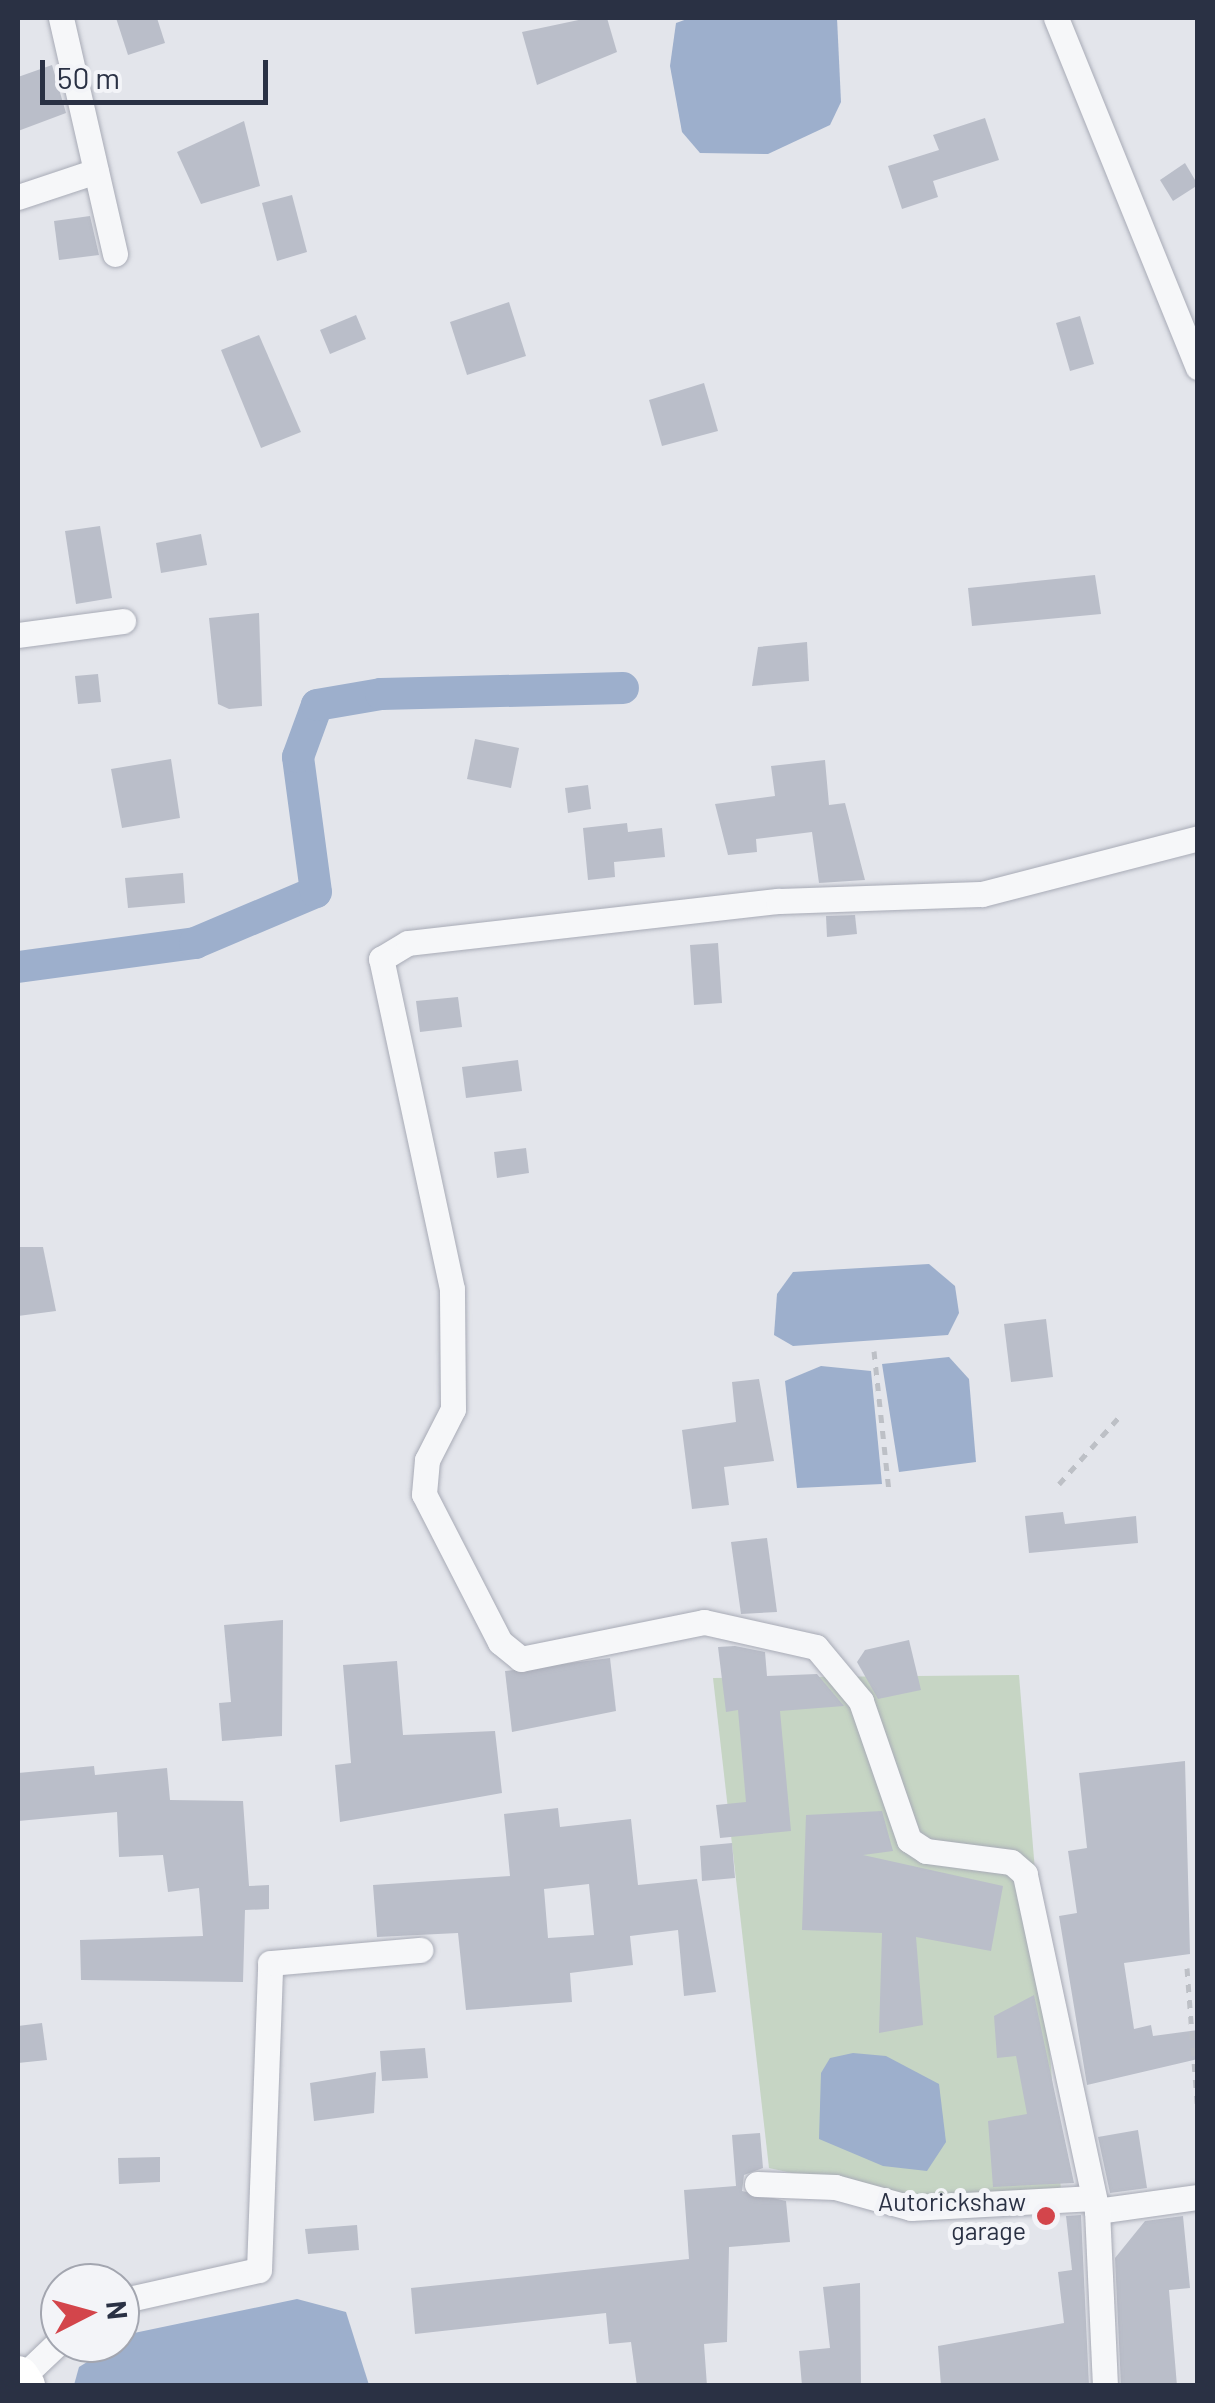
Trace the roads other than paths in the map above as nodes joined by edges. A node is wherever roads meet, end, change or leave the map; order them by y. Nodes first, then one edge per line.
1 (60, 18) edge
2 (1056, 18) edge
3 (96, 171) junction
4 (18, 197) edge
5 (115, 254) dead end
6 (1198, 367) edge
7 (123, 620) dead end
8 (18, 635) edge
9 (1198, 838) edge
10 (420, 1950) dead end
11 (758, 2184) dead end
12 (1198, 2197) edge
13 (1096, 2205) junction
14 (140, 2297) edge
15 (40, 2361) edge
16 (20, 2381) edge
17 (1105, 2386) edge

1 - 3 street
2 - 6 street
3 - 4 street
3 - 5 street
7 - 8 street
9 - 13 street
10 - 14 street
11 - 13 street
12 - 13 street
13 - 17 street
15 - 16 street

